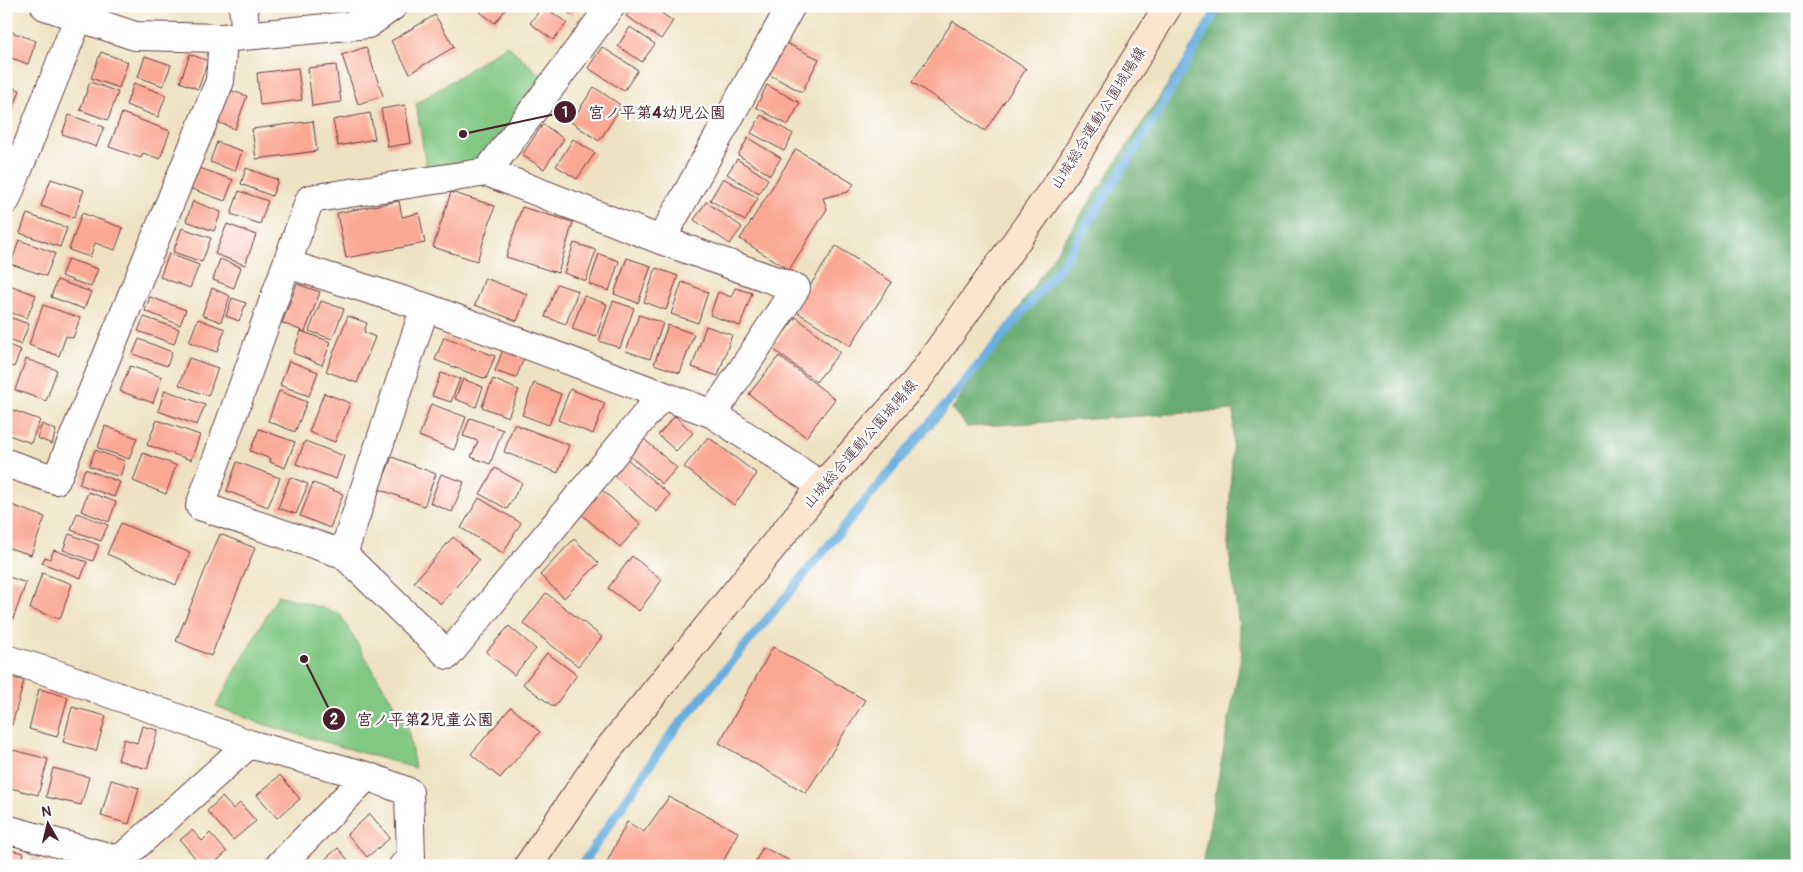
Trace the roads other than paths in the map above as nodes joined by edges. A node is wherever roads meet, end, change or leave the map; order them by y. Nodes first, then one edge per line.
1 (45, 6) edge
2 (243, 6) edge
3 (393, 6) edge
4 (611, 6) edge
5 (791, 6) edge
6 (1168, 6) edge
7 (82, 12) edge
8 (234, 36) junction
9 (486, 172) junction
10 (6, 200) edge
11 (660, 240) junction
12 (287, 264) junction
13 (425, 307) junction
14 (662, 396) junction
15 (713, 414) junction
16 (6, 463) edge
17 (822, 486) junction
18 (343, 554) junction
19 (6, 659) edge
20 (249, 744) junction
21 (367, 776) junction
22 (6, 829) edge
23 (116, 863) edge
24 (279, 866) edge
25 (403, 866) edge
26 (528, 866) edge

1 - 7 street
2 - 8 street
3 - 8 street
4 - 9 street
5 - 11 street
6 - 17 main road, 山城総合運動公園城陽線
7 - 8 street
7 - 10 street
8 - 16 street
9 - 11 street
9 - 12 street
11 - 15 street
12 - 13 street
12 - 18 street
13 - 14 street
13 - 18 street
14 - 15 street
14 - 18 street
15 - 17 street
17 - 26 main road, 山城総合運動公園城陽線
19 - 20 street
20 - 21 street
20 - 23 street
21 - 24 street
21 - 25 street
22 - 23 street

